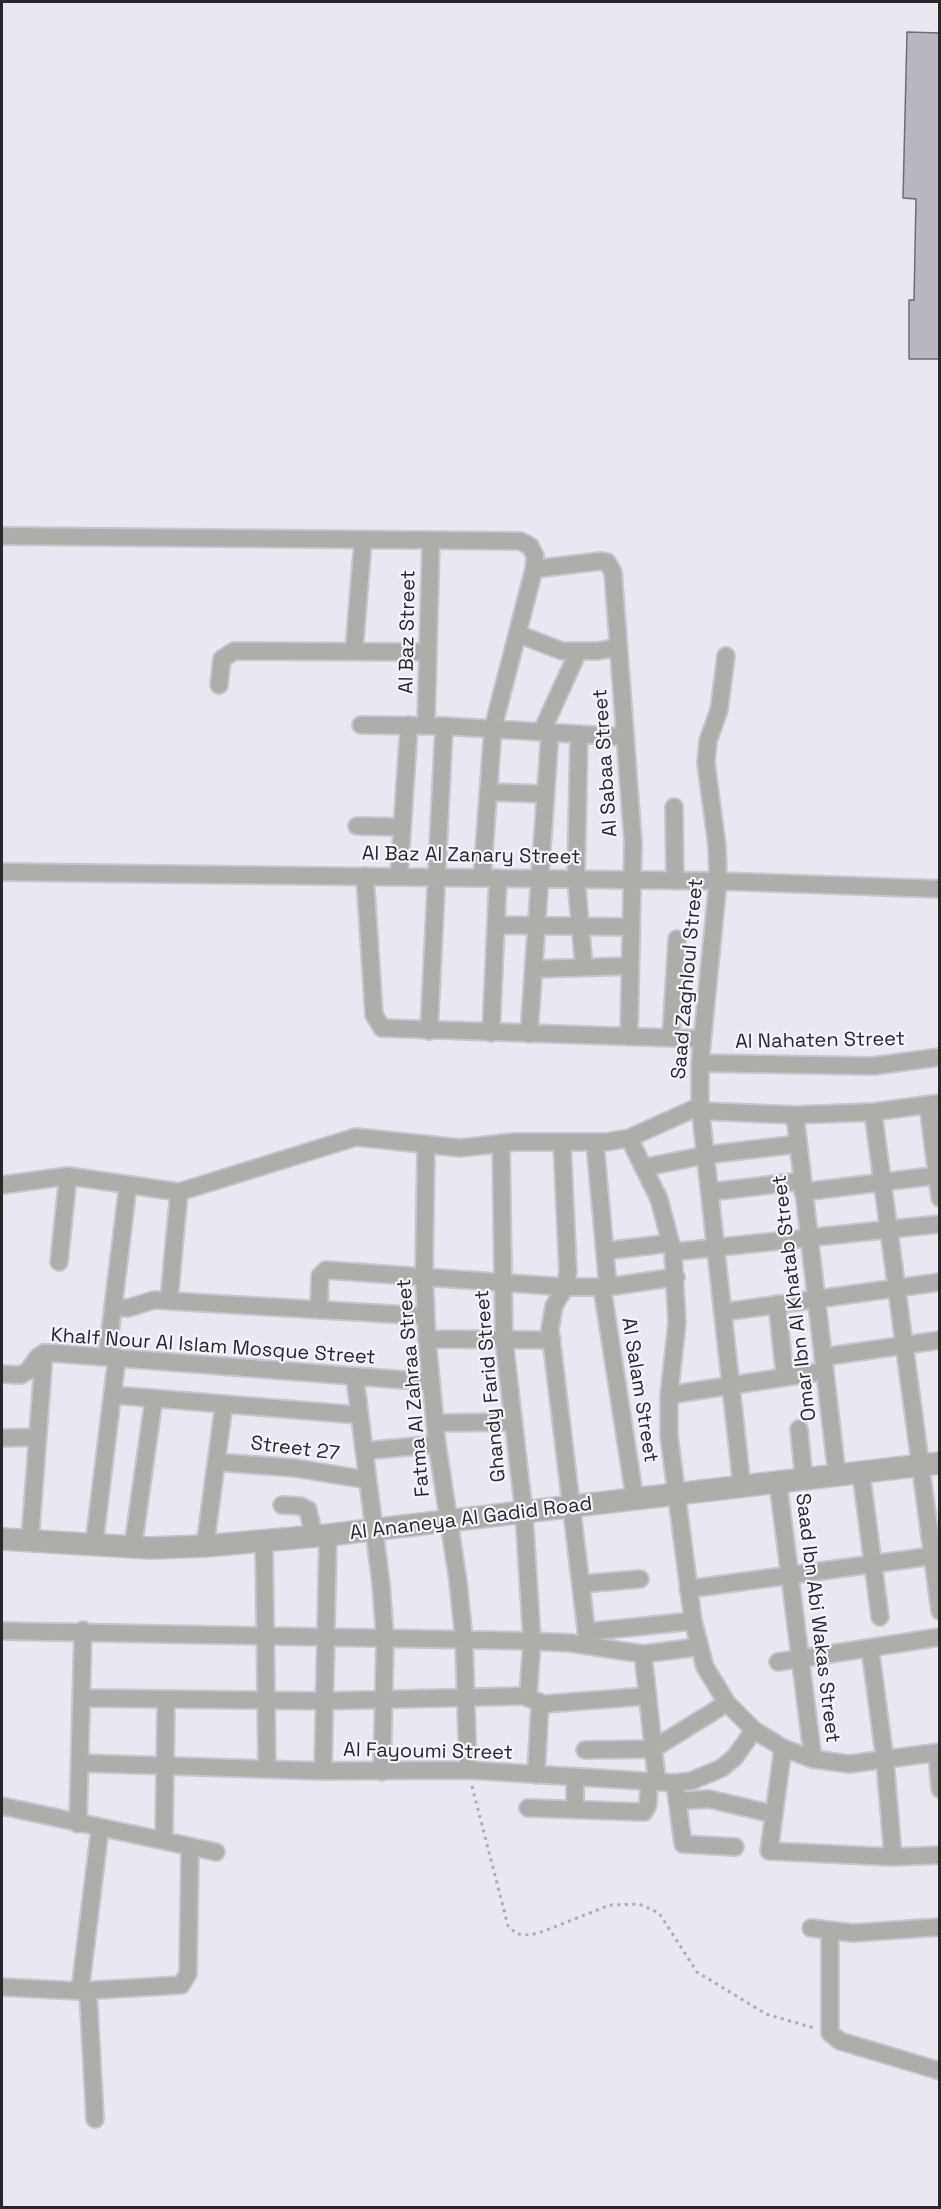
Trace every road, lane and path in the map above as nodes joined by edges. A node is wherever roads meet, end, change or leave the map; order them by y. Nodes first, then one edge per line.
1 (2, 536) edge
2 (363, 540) junction
3 (431, 540) junction
4 (534, 568) junction
5 (518, 634) junction
6 (618, 647) junction
7 (354, 651) junction
8 (428, 652) junction
9 (578, 652) junction
10 (726, 656) dead end
11 (219, 685) dead end
12 (361, 724) dead end
13 (409, 725) junction
14 (426, 725) junction
15 (444, 726) junction
16 (493, 728) junction
17 (546, 732) junction
18 (579, 734) junction
19 (625, 737) junction
20 (488, 792) junction
21 (545, 794) junction
22 (674, 807) dead end
23 (357, 826) dead end
24 (402, 828) junction
25 (2, 872) edge
26 (365, 876) junction
27 (399, 876) junction
28 (436, 877) junction
29 (490, 878) junction
30 (540, 878) junction
31 (576, 879) junction
32 (631, 880) junction
33 (675, 880) junction
34 (718, 881) junction
35 (939, 889) edge
36 (496, 925) junction
37 (537, 926) junction
38 (580, 926) junction
39 (631, 927) junction
40 (676, 939) dead end
41 (630, 966) junction
42 (584, 968) junction
43 (534, 969) junction
44 (429, 1031) junction
45 (491, 1033) junction
46 (529, 1034) junction
47 (629, 1037) junction
48 (671, 1038) junction
49 (702, 1039) junction
50 (939, 1057) edge
51 (700, 1063) junction
52 (934, 1104) edge
53 (701, 1109) junction
54 (873, 1112) junction
55 (795, 1115) junction
56 (629, 1138) junction
57 (501, 1143) junction
58 (562, 1143) junction
59 (595, 1143) junction
60 (426, 1144) junction
61 (798, 1144) junction
62 (706, 1155) junction
63 (646, 1167) junction
64 (938, 1175) edge
65 (68, 1176) junction
66 (882, 1182) junction
67 (2, 1185) edge
68 (128, 1185) junction
69 (803, 1186) junction
70 (179, 1192) junction
71 (710, 1192) junction
72 (939, 1198) edge
73 (939, 1224) edge
74 (888, 1229) junction
75 (809, 1238) junction
76 (672, 1248) junction
77 (717, 1248) junction
78 (605, 1251) junction
79 (59, 1262) dead end
80 (424, 1276) junction
81 (676, 1276) junction
82 (502, 1281) junction
83 (939, 1282) edge
84 (565, 1287) junction
85 (605, 1287) junction
86 (896, 1288) junction
87 (816, 1299) junction
88 (169, 1300) junction
89 (777, 1304) junction
90 (113, 1307) junction
91 (319, 1310) junction
92 (724, 1312) junction
93 (425, 1316) junction
94 (427, 1339) junction
95 (504, 1340) junction
96 (552, 1340) junction
97 (939, 1340) edge
98 (904, 1346) junction
99 (44, 1353) junction
100 (112, 1357) junction
101 (824, 1364) junction
102 (2, 1374) edge
103 (785, 1377) junction
104 (355, 1378) junction
105 (431, 1382) junction
106 (732, 1385) junction
107 (112, 1395) junction
108 (669, 1395) junction
109 (154, 1398) junction
110 (224, 1404) junction
111 (359, 1415) junction
112 (513, 1422) junction
113 (435, 1423) junction
114 (799, 1429) dead end
115 (38, 1437) junction
116 (2, 1438) edge
117 (437, 1444) junction
118 (364, 1451) junction
119 (216, 1462) junction
120 (930, 1464) edge
121 (861, 1473) junction
122 (837, 1475) junction
123 (368, 1480) junction
124 (804, 1480) junction
125 (778, 1483) junction
126 (742, 1487) junction
127 (675, 1495) junction
128 (635, 1500) junction
129 (282, 1505) dead end
130 (573, 1507) junction
131 (524, 1513) junction
132 (449, 1522) junction
133 (374, 1530) junction
134 (321, 1536) junction
135 (2, 1539) edge
136 (30, 1540) junction
137 (264, 1541) junction
138 (94, 1545) junction
139 (133, 1546) junction
140 (205, 1546) junction
141 (935, 1555) edge
142 (873, 1564) junction
143 (790, 1575) junction
144 (640, 1579) dead end
145 (581, 1584) junction
146 (688, 1589) junction
147 (939, 1611) edge
148 (880, 1617) dead end
149 (693, 1621) junction
150 (83, 1630) junction
151 (2, 1631) edge
152 (265, 1636) junction
153 (326, 1637) junction
154 (939, 1637) edge
155 (385, 1639) junction
156 (587, 1639) junction
157 (464, 1641) junction
158 (532, 1641) junction
159 (698, 1647) junction
160 (870, 1648) junction
161 (643, 1654) junction
162 (800, 1659) junction
163 (778, 1662) dead end
164 (648, 1696) junction
165 (81, 1698) junction
166 (466, 1698) junction
167 (166, 1699) junction
168 (266, 1700) junction
169 (384, 1700) junction
170 (534, 1700) junction
171 (325, 1701) junction
172 (727, 1703) junction
173 (754, 1730) junction
174 (783, 1748) junction
175 (585, 1749) dead end
176 (654, 1749) junction
177 (938, 1753) edge
178 (813, 1759) junction
179 (885, 1761) junction
180 (80, 1763) junction
181 (165, 1766) junction
182 (267, 1769) junction
183 (468, 1770) junction
184 (323, 1771) junction
185 (382, 1772) junction
186 (536, 1775) junction
187 (575, 1777) junction
188 (653, 1782) junction
189 (675, 1783) junction
190 (939, 1789) edge
191 (677, 1801) junction
192 (528, 1808) dead end
193 (7, 1809) edge
194 (575, 1810) junction
195 (773, 1814) junction
196 (78, 1824) junction
197 (100, 1828) junction
198 (164, 1841) junction
199 (190, 1847) junction
200 (735, 1847) dead end
201 (216, 1852) dead end
202 (939, 1855) edge
203 (893, 1857) junction
204 (939, 1927) edge
205 (811, 1928) dead end
206 (830, 1931) junction
207 (2, 1988) edge
208 (84, 1991) junction
209 (830, 2033) junction
210 (939, 2071) edge
211 (95, 2119) dead end

1 - 2 street
2 - 3 street
2 - 7 street
3 - 4 street
3 - 8 street, Al Baz Street
4 - 5 street
4 - 6 street, Al Sabaa Street
5 - 9 street
5 - 16 street
6 - 9 street
6 - 19 street, Al Sabaa Street
7 - 8 street
7 - 11 street
8 - 14 street, Al Baz Street
9 - 17 street
10 - 34 street, Saad Zaghloul Street
12 - 13 street
13 - 14 street
13 - 24 street
14 - 15 street
15 - 16 street
15 - 28 street
16 - 17 street
16 - 20 street
17 - 18 street
17 - 21 street
18 - 19 street
18 - 31 street
19 - 32 street, Al Sabaa Street
20 - 21 street
20 - 29 street
21 - 30 street
22 - 33 street
23 - 24 street
24 - 27 street
25 - 26 street, Al Baz Al Zanary Street
26 - 27 street, Al Baz Al Zanary Street
26 - 44 street
27 - 28 street, Al Baz Al Zanary Street
28 - 29 street, Al Baz Al Zanary Street
28 - 44 street
29 - 30 street, Al Baz Al Zanary Street
29 - 36 street
30 - 31 street, Al Baz Al Zanary Street
30 - 37 street
31 - 32 street, Al Baz Al Zanary Street
31 - 38 street
32 - 33 street, Al Baz Al Zanary Street
32 - 39 street, Al Sabaa Street
33 - 34 street, Al Baz Al Zanary Street
34 - 35 street, Al Baz Al Zanary Street
34 - 49 street, Saad Zaghloul Street
36 - 37 street
36 - 45 street
37 - 38 street
37 - 43 street
38 - 39 street
38 - 42 street
39 - 41 street, Al Sabaa Street
40 - 48 street
41 - 42 street
41 - 47 street, Al Sabaa Street
42 - 43 street
43 - 46 street
44 - 45 street
45 - 46 street
46 - 47 street
47 - 48 street
48 - 49 street
49 - 51 street, Saad Zaghloul Street
50 - 51 street, Al Nahaten Street
51 - 53 street, Saad Zaghloul Street
52 - 54 street
52 - 64 street
53 - 55 street
53 - 56 street
53 - 62 street, Saad Zaghloul Street
54 - 55 street
54 - 66 street
55 - 61 street, Omar Ibn Al Khatab Street
56 - 59 street
56 - 63 street
57 - 58 street
57 - 60 street
57 - 82 street, Ghandy Farid Street
58 - 59 street
58 - 84 street
59 - 78 street, Al Salam Street
60 - 70 street
60 - 80 street, Fatma Al Zahraa Street
61 - 62 street
61 - 69 street, Omar Ibn Al Khatab Street
62 - 63 street
62 - 71 street, Saad Zaghloul Street
63 - 76 street
64 - 66 street
64 - 72 street
65 - 67 street
65 - 68 street
65 - 79 street
66 - 69 street
66 - 74 street
68 - 70 street
68 - 90 street
69 - 71 street
69 - 75 street, Omar Ibn Al Khatab Street
70 - 88 street
71 - 77 street, Saad Zaghloul Street
73 - 74 street
74 - 75 street
74 - 86 street
75 - 77 street
75 - 87 street, Omar Ibn Al Khatab Street
76 - 77 street
76 - 78 street
76 - 81 street
77 - 92 street, Saad Zaghloul Street
78 - 85 street, Al Salam Street
80 - 82 street
80 - 91 street
80 - 93 street, Fatma Al Zahraa Street
81 - 85 street
81 - 108 street
82 - 84 street
82 - 95 street, Ghandy Farid Street
83 - 86 street
84 - 85 street
84 - 96 street
85 - 128 street, Al Salam Street
86 - 87 street
86 - 98 street
87 - 89 street
87 - 101 street, Omar Ibn Al Khatab Street
88 - 90 street
88 - 91 street
89 - 92 street
89 - 103 street
90 - 100 street
91 - 93 street
92 - 106 street, Saad Zaghloul Street
93 - 94 street, Fatma Al Zahraa Street
94 - 95 street
94 - 105 street, Fatma Al Zahraa Street
95 - 96 street
95 - 112 street, Ghandy Farid Street
96 - 130 street
97 - 98 street
98 - 101 street
98 - 120 street
99 - 100 street, Khalf Nour Al Islam Mosque Street
99 - 102 street, Khalf Nour Al Islam Mosque Street
99 - 115 street
100 - 104 street, Khalf Nour Al Islam Mosque Street
100 - 107 street
101 - 103 street
101 - 122 street, Omar Ibn Al Khatab Street
103 - 106 street
104 - 105 street, Khalf Nour Al Islam Mosque Street
104 - 111 street
105 - 113 street, Fatma Al Zahraa Street
106 - 108 street
106 - 126 street, Saad Zaghloul Street
107 - 109 street
107 - 138 street
108 - 127 street
109 - 110 street
109 - 139 street
110 - 111 street
110 - 119 street
111 - 118 street
112 - 113 street
112 - 131 street, Ghandy Farid Street
113 - 117 street, Fatma Al Zahraa Street
114 - 124 street
115 - 116 street
115 - 136 street
117 - 118 street
117 - 132 street, Fatma Al Zahraa Street
118 - 123 street
119 - 123 street, Street 27
119 - 140 street
120 - 121 street, Al Ananeya Al Gadid Road
120 - 141 street
121 - 122 street, Al Ananeya Al Gadid Road
121 - 142 street
122 - 124 street, Al Ananeya Al Gadid Road
123 - 133 street
124 - 125 street, Al Ananeya Al Gadid Road
125 - 126 street, Al Ananeya Al Gadid Road
125 - 143 street, Saad Ibn Abi Wakas Street
126 - 127 street, Al Ananeya Al Gadid Road
127 - 128 street, Al Ananeya Al Gadid Road
127 - 146 street
128 - 130 street, Al Ananeya Al Gadid Road
129 - 134 street
130 - 131 street, Al Ananeya Al Gadid Road
130 - 145 street
131 - 132 street, Al Ananeya Al Gadid Road
131 - 158 street, Ghandy Farid Street
132 - 133 street, Al Ananeya Al Gadid Road
132 - 157 street, Fatma Al Zahraa Street
133 - 134 street, Al Ananeya Al Gadid Road
133 - 155 street
134 - 137 street, Al Ananeya Al Gadid Road
134 - 153 street
135 - 136 street, Al Ananeya Al Gadid Road
136 - 138 street, Al Ananeya Al Gadid Road
137 - 140 street, Al Ananeya Al Gadid Road
137 - 152 street
138 - 139 street, Al Ananeya Al Gadid Road
139 - 140 street, Al Ananeya Al Gadid Road
141 - 142 street
141 - 147 street
142 - 143 street
142 - 148 street
143 - 146 street
143 - 162 street, Saad Ibn Abi Wakas Street
144 - 145 street
145 - 156 street
146 - 149 street
149 - 156 street
149 - 159 street
150 - 151 street
150 - 152 street
150 - 165 street
152 - 153 street
152 - 168 street
153 - 155 street
153 - 171 street
154 - 160 street
155 - 157 street
155 - 169 street
156 - 158 street
156 - 161 street
157 - 158 street
157 - 166 street, Fatma Al Zahraa Street
158 - 170 street, Ghandy Farid Street
159 - 161 street
159 - 172 street
160 - 162 street
160 - 179 street
161 - 164 street
162 - 163 street
162 - 178 street, Saad Ibn Abi Wakas Street
164 - 170 street
164 - 176 street
165 - 167 street
165 - 180 street
166 - 169 street
166 - 170 street
166 - 183 street, Fatma Al Zahraa Street
167 - 168 street
167 - 181 street
168 - 171 street
168 - 182 street
169 - 171 street
169 - 185 street
170 - 186 street, Ghandy Farid Street
171 - 184 street
172 - 173 street
172 - 176 street
173 - 174 street
173 - 189 street, Al Fayoumi Street
174 - 178 street
174 - 195 street
175 - 176 street
176 - 188 street
177 - 179 street
177 - 190 street
178 - 179 street
179 - 203 street
180 - 181 street, Al Fayoumi Street
180 - 196 street
181 - 182 street, Al Fayoumi Street
181 - 198 street
182 - 184 street, Al Fayoumi Street
183 - 185 street, Al Fayoumi Street
183 - 186 street, Al Fayoumi Street
183 - 209 path
184 - 185 street, Al Fayoumi Street
186 - 187 street, Al Fayoumi Street
187 - 188 street, Al Fayoumi Street
187 - 194 street
188 - 189 street, Al Fayoumi Street
188 - 194 street
189 - 191 street
191 - 195 street
191 - 200 street
192 - 194 street
193 - 196 street
195 - 203 street
196 - 197 street
197 - 198 street
197 - 208 street
198 - 199 street
199 - 201 street
199 - 208 street
202 - 203 street
204 - 206 street
205 - 206 street
206 - 209 street
207 - 208 street
208 - 211 street
209 - 210 street

